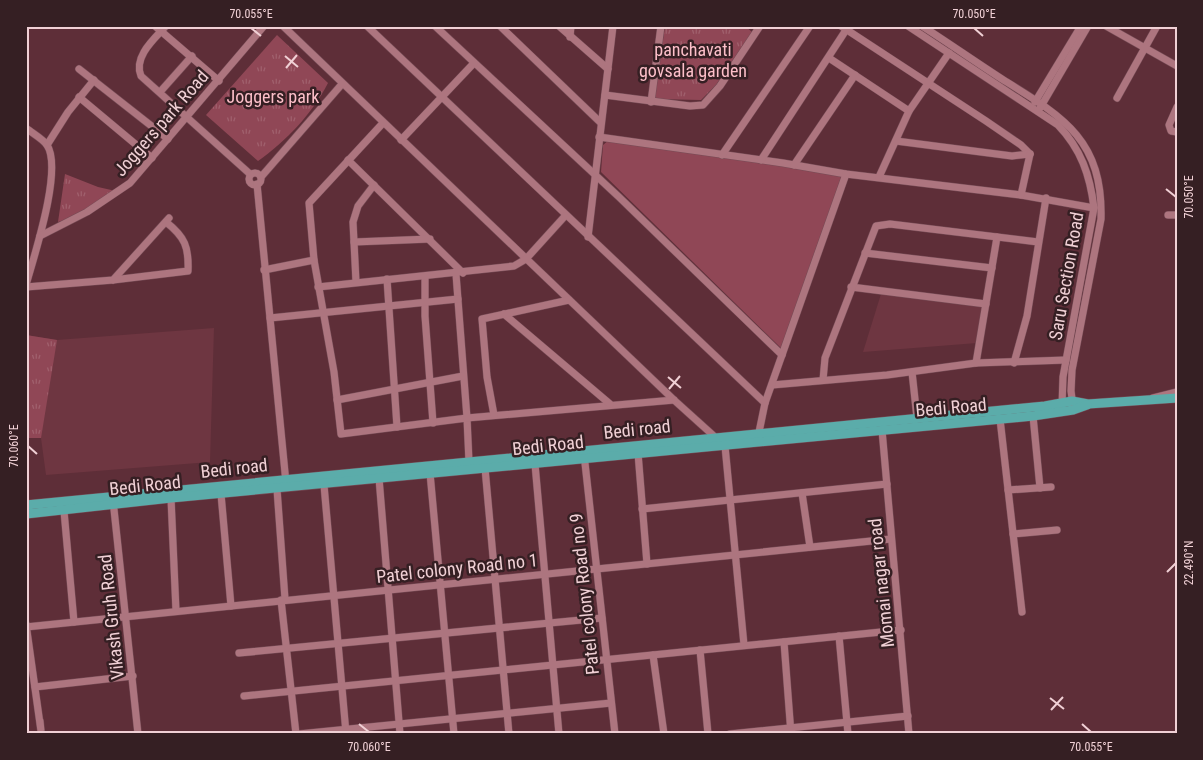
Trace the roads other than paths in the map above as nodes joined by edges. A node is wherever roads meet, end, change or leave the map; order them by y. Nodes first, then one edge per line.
1 (155, 26) edge
2 (264, 26) edge
3 (283, 26) edge
4 (367, 26) edge
5 (435, 26) edge
6 (500, 26) edge
7 (559, 26) edge
8 (571, 26) edge
9 (613, 26) edge
10 (661, 26) edge
11 (749, 26) edge
12 (810, 26) edge
13 (908, 26) edge
14 (922, 26) edge
15 (1081, 26) edge
16 (1088, 26) edge
17 (1106, 26) edge
18 (1116, 26) edge
19 (1157, 26) edge
20 (843, 28) edge
21 (163, 29) edge
22 (758, 29) edge
23 (570, 37) junction
24 (1145, 46) junction
25 (949, 53) junction
26 (192, 56) junction
27 (829, 58) junction
28 (1177, 61) edge
29 (474, 63) junction
30 (1177, 66) edge
31 (80, 69) dead end
32 (608, 69) junction
33 (855, 75) junction
34 (94, 80) junction
35 (219, 81) junction
36 (929, 83) junction
37 (342, 84) junction
38 (160, 92) junction
39 (605, 95) junction
40 (80, 97) junction
41 (440, 98) junction
42 (1117, 98) dead end
43 (651, 102) junction
44 (1037, 105) junction
45 (1177, 107) edge
46 (909, 111) junction
47 (188, 118) junction
48 (383, 123) junction
49 (602, 123) junction
50 (26, 128) edge
51 (1163, 130) dead end
52 (1174, 131) edge
53 (599, 137) junction
54 (168, 139) junction
55 (401, 140) junction
56 (896, 141) junction
57 (47, 145) junction
58 (1030, 154) junction
59 (722, 155) junction
60 (152, 158) junction
61 (348, 160) junction
62 (761, 160) junction
63 (794, 165) junction
64 (250, 174) junction
65 (595, 174) junction
66 (846, 174) junction
67 (261, 177) junction
68 (879, 177) junction
69 (258, 184) junction
70 (374, 185) junction
71 (1021, 195) junction
72 (1046, 198) junction
73 (1094, 208) junction
74 (1168, 214) dead end
75 (1177, 215) edge
76 (565, 216) junction
77 (40, 236) junction
78 (588, 238) junction
79 (997, 238) junction
80 (430, 239) junction
81 (354, 242) junction
82 (1038, 242) junction
83 (865, 253) junction
84 (526, 259) junction
85 (314, 260) junction
86 (992, 268) junction
87 (264, 270) junction
88 (460, 274) junction
89 (425, 277) junction
90 (387, 279) junction
91 (113, 280) junction
92 (356, 282) junction
93 (26, 286) edge
94 (851, 287) junction
95 (318, 288) junction
96 (458, 299) junction
97 (569, 300) junction
98 (424, 302) junction
99 (986, 304) junction
100 (389, 305) junction
101 (322, 312) junction
102 (504, 314) junction
103 (270, 318) junction
104 (782, 355) junction
105 (1066, 360) junction
106 (1014, 362) junction
107 (976, 364) junction
108 (912, 372) junction
109 (463, 376) junction
110 (823, 380) junction
111 (429, 383) junction
112 (772, 385) junction
113 (395, 389) junction
114 (1177, 392) edge
115 (1177, 398) edge
116 (337, 400) junction
117 (674, 400) junction
118 (1149, 400) junction
119 (765, 403) junction
120 (610, 404) junction
121 (1073, 405) junction
122 (1062, 407) junction
123 (494, 415) junction
124 (1033, 416) junction
125 (467, 418) junction
126 (917, 418) junction
127 (1000, 419) junction
128 (433, 423) junction
129 (397, 427) junction
130 (882, 430) junction
131 (715, 438) junction
132 (758, 439) junction
133 (725, 446) junction
134 (638, 453) junction
135 (584, 454) junction
136 (469, 462) junction
137 (535, 464) junction
138 (484, 468) junction
139 (430, 473) junction
140 (379, 478) junction
141 (887, 484) junction
142 (283, 485) junction
143 (324, 485) junction
144 (1040, 488) junction
145 (1052, 488) dead end
146 (1008, 490) junction
147 (802, 493) junction
148 (221, 494) junction
149 (171, 498) junction
150 (730, 500) junction
151 (113, 501) junction
152 (26, 505) edge
153 (642, 509) junction
154 (64, 510) junction
155 (26, 514) edge
156 (1057, 530) dead end
157 (1013, 534) junction
158 (891, 539) junction
159 (810, 547) junction
160 (734, 555) junction
161 (646, 564) junction
162 (596, 569) junction
163 (544, 574) junction
164 (494, 579) junction
165 (440, 585) junction
166 (388, 590) junction
167 (334, 595) junction
168 (283, 599) junction
169 (231, 606) junction
170 (176, 611) junction
171 (1022, 612) dead end
172 (127, 616) junction
173 (602, 618) junction
174 (74, 622) junction
175 (548, 623) junction
176 (26, 626) edge
177 (498, 627) junction
178 (901, 630) junction
179 (444, 633) junction
180 (839, 636) junction
181 (392, 638) junction
182 (784, 642) junction
183 (338, 643) junction
184 (744, 646) junction
185 (286, 649) junction
186 (700, 650) junction
187 (239, 653) dead end
188 (652, 655) junction
189 (606, 659) junction
190 (552, 665) junction
191 (502, 670) junction
192 (449, 675) junction
193 (133, 676) junction
194 (396, 680) junction
195 (342, 686) junction
196 (35, 687) junction
197 (290, 691) junction
198 (244, 696) dead end
199 (611, 703) junction
200 (556, 708) junction
201 (507, 713) junction
202 (908, 716) junction
203 (453, 718) junction
204 (40, 721) dead end
205 (846, 722) junction
206 (400, 725) junction
207 (791, 730) edge
208 (346, 732) edge
209 (138, 734) edge
210 (297, 734) edge
211 (400, 734) edge
212 (454, 734) edge
213 (508, 734) edge
214 (558, 734) edge
215 (615, 734) edge
216 (664, 734) edge
217 (708, 734) edge
218 (730, 734) edge
219 (848, 734) edge
220 (909, 734) edge

1 - 21 street
2 - 35 street, Joggers park Road
3 - 37 street
4 - 41 street
5 - 29 street
6 - 49 street
7 - 23 street
8 - 23 street
9 - 32 street
10 - 43 street
11 - 22 street
12 - 59 street
13 - 25 street, Saru Section Road
14 - 44 street, Saru Section Road
15 - 44 street
16 - 44 street
17 - 24 street
18 - 24 street
19 - 24 street
20 - 27 street
20 - 36 street
21 - 26 street
21 - 38 street
22 - 43 street
23 - 32 street
24 - 28 street
24 - 30 street
24 - 42 street
25 - 36 street
25 - 44 street, Saru Section Road
26 - 35 street
26 - 38 street
27 - 33 street
27 - 62 street
29 - 41 street
29 - 65 street
31 - 34 street
32 - 39 street
33 - 46 street
33 - 63 street
34 - 40 street
34 - 54 street
35 - 47 street, Joggers park Road
36 - 46 street
36 - 58 street
37 - 48 street
37 - 67 street
38 - 47 street
39 - 43 street
39 - 49 street
40 - 57 street
40 - 60 street
41 - 55 street
41 - 76 street
44 - 73 street, Saru Section Road
44 - 121 street, Saru Section Road
45 - 52 street
46 - 56 street
47 - 54 street, Joggers park Road
47 - 64 street
48 - 55 street
48 - 61 street
49 - 53 street
50 - 57 street
51 - 52 street
53 - 59 street
53 - 65 street
54 - 60 street, Joggers park Road
55 - 84 street
56 - 58 street
56 - 68 street
57 - 77 street
58 - 71 street
59 - 62 street
60 - 77 street, Joggers park Road
61 - 70 street
61 - 85 street
62 - 63 street
63 - 66 street
64 - 67 street
64 - 69 street
65 - 78 street
65 - 104 street
66 - 68 street
66 - 104 street
67 - 69 street
68 - 71 street
69 - 87 street
70 - 80 street
70 - 81 street
71 - 72 street
72 - 73 street
72 - 82 street
73 - 105 street, Saru Section Road
74 - 75 street
76 - 78 street
76 - 84 street
77 - 93 street
78 - 119 street
79 - 82 street
79 - 83 street
79 - 86 street
80 - 81 street
80 - 88 street
81 - 92 street
82 - 106 street
83 - 86 street
83 - 94 street
84 - 88 street
84 - 97 street
85 - 87 street
85 - 95 street
86 - 99 street
87 - 103 street
88 - 89 street
88 - 96 street
89 - 90 street
89 - 98 street
90 - 92 street
90 - 100 street
91 - 91 street
91 - 93 street
92 - 95 street
94 - 99 street
94 - 110 street
95 - 101 street
96 - 98 street
96 - 109 street
97 - 102 street
97 - 117 street
98 - 100 street
98 - 111 street
99 - 107 street
100 - 101 street
100 - 113 street
101 - 103 street
101 - 116 street
102 - 120 street
102 - 123 street
103 - 142 street
104 - 112 street
105 - 106 street
105 - 122 street, Saru Section Road
106 - 107 street
107 - 108 street
108 - 110 street
108 - 126 street
109 - 111 street
109 - 125 street
110 - 112 street
111 - 113 street
111 - 128 street
112 - 119 street
113 - 116 street
113 - 129 street
114 - 118 street
115 - 118 main road
116 - 129 street
117 - 120 street
117 - 131 street
118 - 121 main road
119 - 132 street
120 - 123 street
121 - 122 main road, Bedi road
122 - 124 main road, Bedi Road
122 - 126 main road, Bedi road
123 - 125 street
124 - 127 main road, Bedi Road
124 - 144 street
125 - 128 street
125 - 136 street
126 - 132 main road, Bedi road
127 - 130 main road, Bedi Road
127 - 146 street
128 - 129 street
130 - 132 main road, Bedi Road
130 - 141 street, Momai nagar road
131 - 132 main road, Bedi road
131 - 133 street
131 - 135 main road, Bedi road
132 - 133 main road, Bedi Road
133 - 134 main road, Bedi Road
133 - 150 street
134 - 135 main road, Bedi Road
134 - 153 street
135 - 136 main road, Bedi road
135 - 137 main road, Bedi Road
135 - 162 street, Patel colony Road no 9
136 - 142 main road, Bedi road
137 - 138 main road, Bedi Road
137 - 163 street
138 - 139 main road, Bedi Road
138 - 164 street
139 - 140 main road, Bedi Road
139 - 165 street
140 - 143 main road, Bedi Road
140 - 166 street
141 - 147 street
141 - 158 street, Momai nagar road
142 - 143 main road, Bedi Road
142 - 148 main road, Bedi Road
142 - 151 main road, Bedi road
142 - 168 street
143 - 167 street
144 - 145 street
144 - 146 street
146 - 157 street
147 - 150 street
147 - 159 street
148 - 149 main road, Bedi Road
148 - 169 street
149 - 151 main road, Bedi Road
149 - 170 street
150 - 153 street
150 - 160 street
151 - 152 main road, Bedi road
151 - 154 main road, Bedi Road
151 - 172 street, Vikash Gruh Road
153 - 161 street
154 - 155 main road, Bedi Road
154 - 174 street
156 - 157 street
157 - 171 street
158 - 159 street, Patel colony Road no 1
158 - 178 street, Momai nagar road
159 - 160 street, Patel colony Road no 1
160 - 161 street, Patel colony Road no 1
160 - 184 street
161 - 162 street, Patel colony Road no 1
162 - 163 street, Patel colony Road no 1
162 - 173 street, Patel colony Road no 9
163 - 164 street, Patel colony Road no 1
163 - 175 street
164 - 165 street, Patel colony Road no 1
164 - 177 street
165 - 166 street, Patel colony Road no 1
165 - 179 street
166 - 167 street, Patel colony Road no 1
166 - 181 street
167 - 168 street, Patel colony Road no 1
167 - 183 street
168 - 169 street, Patel colony Road no 1
168 - 185 street
169 - 170 street, Patel colony Road no 1
170 - 172 street, Patel colony Road no 1
172 - 174 street, Patel colony Road no 1
172 - 193 street, Vikash Gruh Road
173 - 175 street
173 - 189 street, Patel colony Road no 9
174 - 176 street, Patel colony Road no 1
175 - 177 street
175 - 190 street
176 - 196 street
177 - 179 street
177 - 191 street
178 - 180 street
178 - 202 street, Momai nagar road
179 - 181 street
179 - 192 street
180 - 182 street
180 - 205 street
181 - 183 street
181 - 194 street
182 - 184 street
182 - 207 street
183 - 185 street
183 - 195 street
184 - 186 street
185 - 187 street
185 - 197 street
186 - 188 street
186 - 217 street
188 - 189 street
188 - 216 street
189 - 190 street
189 - 199 street, Patel colony Road no 9
190 - 191 street
190 - 200 street
191 - 192 street
191 - 201 street
192 - 194 street
192 - 203 street
193 - 196 street
193 - 209 street, Vikash Gruh Road
194 - 195 street
194 - 206 street
195 - 197 street
195 - 208 street
196 - 204 street
197 - 198 street
197 - 210 street
199 - 200 street
199 - 215 street, Patel colony Road no 9
200 - 201 street
200 - 214 street
201 - 203 street
201 - 213 street
202 - 205 street
202 - 220 street, Momai nagar road
203 - 206 street
203 - 212 street
205 - 207 street
205 - 219 street
206 - 208 street
206 - 211 street
207 - 218 street
208 - 210 street

